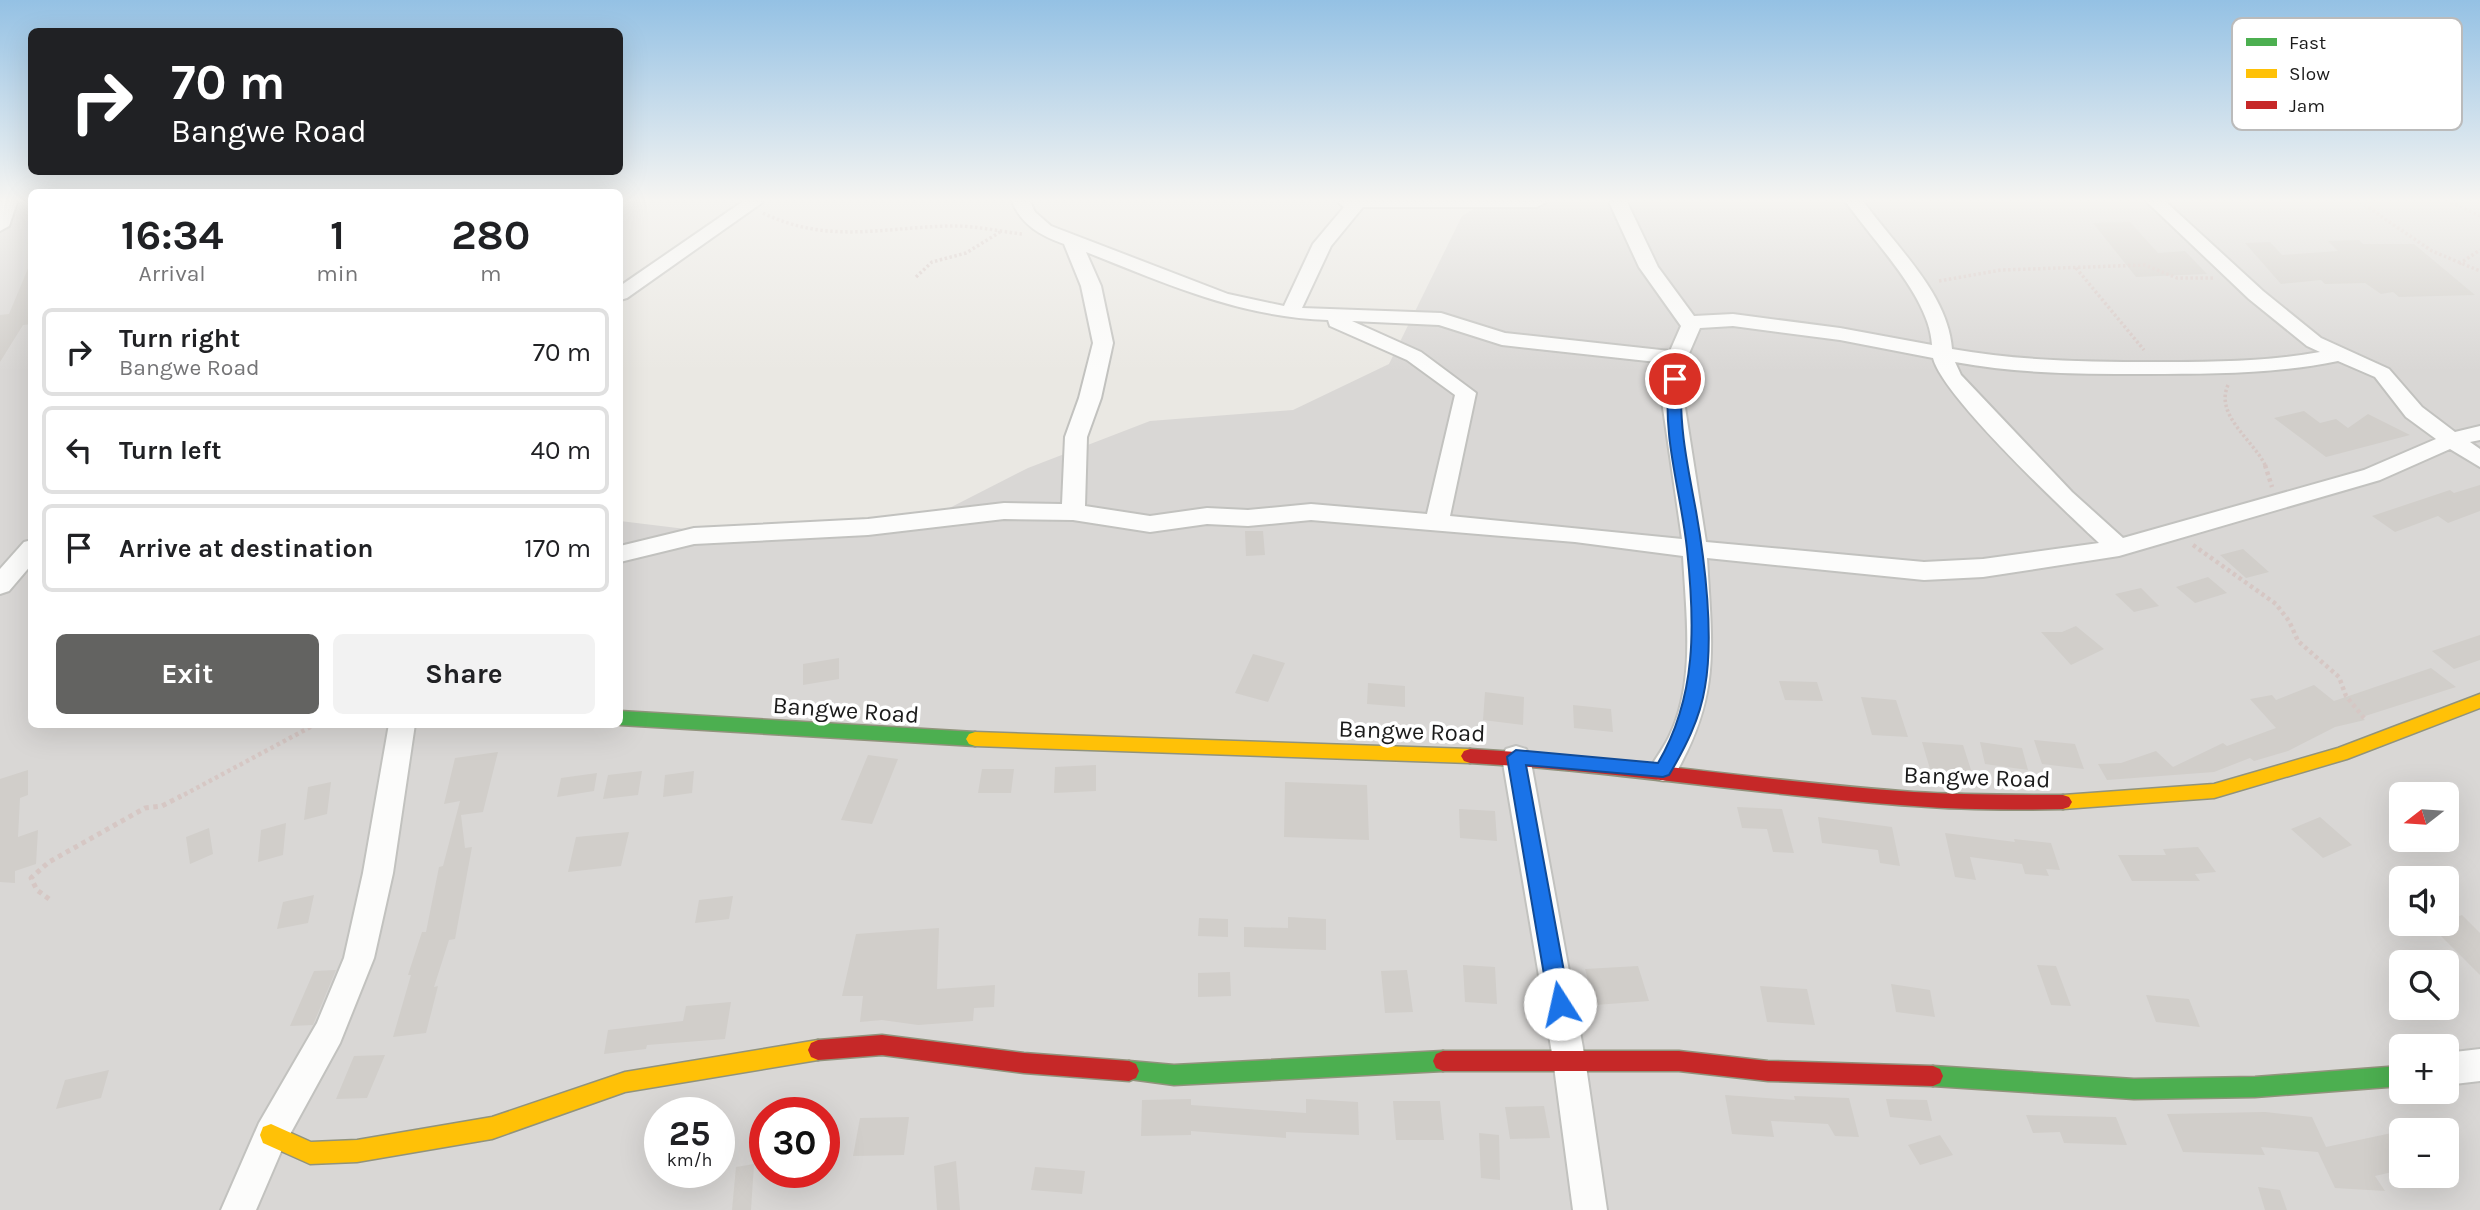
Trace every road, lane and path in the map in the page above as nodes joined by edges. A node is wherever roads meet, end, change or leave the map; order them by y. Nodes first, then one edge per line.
1 (672, 258) edge
2 (945, 258) edge
3 (1079, 258) edge
4 (1116, 258) edge
5 (1315, 258) edge
6 (1644, 258) edge
7 (1895, 258) edge
8 (2216, 258) edge
9 (2449, 258) edge
10 (2467, 258) edge
11 (2459, 264) junction
12 (2076, 268) junction
13 (2480, 271) edge
14 (916, 277) dead end
15 (2237, 278) junction
16 (623, 292) edge
17 (1921, 295) junction
18 (1290, 313) junction
19 (1324, 317) junction
20 (1691, 325) junction
21 (1940, 351) junction
22 (2337, 355) junction
23 (1678, 358) junction
24 (2245, 366) junction
25 (2162, 368) junction
26 (2480, 433) edge
27 (2454, 439) junction
28 (2480, 460) edge
29 (2277, 502) junction
30 (1073, 512) junction
31 (1437, 521) junction
32 (2175, 531) junction
33 (2119, 548) junction
34 (1695, 549) junction
35 (28, 553) edge
36 (623, 553) edge
37 (0, 585) edge
38 (2480, 701) edge
39 (623, 718) edge
40 (308, 728) edge
41 (401, 728) edge
42 (2382, 738) junction
43 (1516, 757) junction
44 (1663, 770) junction
45 (50, 899) dead end
46 (1569, 1059) junction
47 (2480, 1065) edge
48 (2459, 1067) edge
49 (2389, 1077) edge
50 (271, 1135) junction
51 (238, 1210) edge
52 (1590, 1210) edge

1 - 16 street
2 - 14 path
3 - 30 street
4 - 18 street
5 - 18 street
6 - 20 street
7 - 17 street
8 - 15 street
9 - 11 path
10 - 11 path
11 - 13 path
12 - 15 path
12 - 17 path
12 - 25 path
15 - 22 street
17 - 21 street
18 - 19 street
19 - 23 street
19 - 31 street
20 - 21 street
20 - 23 street
21 - 25 street
21 - 33 street
22 - 24 street
22 - 27 street
23 - 34 street
24 - 25 street
24 - 29 path
26 - 27 street
27 - 28 street
27 - 29 street
29 - 32 street
30 - 31 street
30 - 36 street
31 - 34 street
32 - 33 street
32 - 42 path
33 - 34 street
34 - 44 street
35 - 37 street
38 - 42 street, Bangwe Road
39 - 43 street, Bangwe Road
40 - 45 path
41 - 50 street
42 - 44 street, Bangwe Road
43 - 44 street, Bangwe Road
43 - 46 street
46 - 49 street
46 - 50 street
46 - 52 street
47 - 48 street
50 - 51 street

